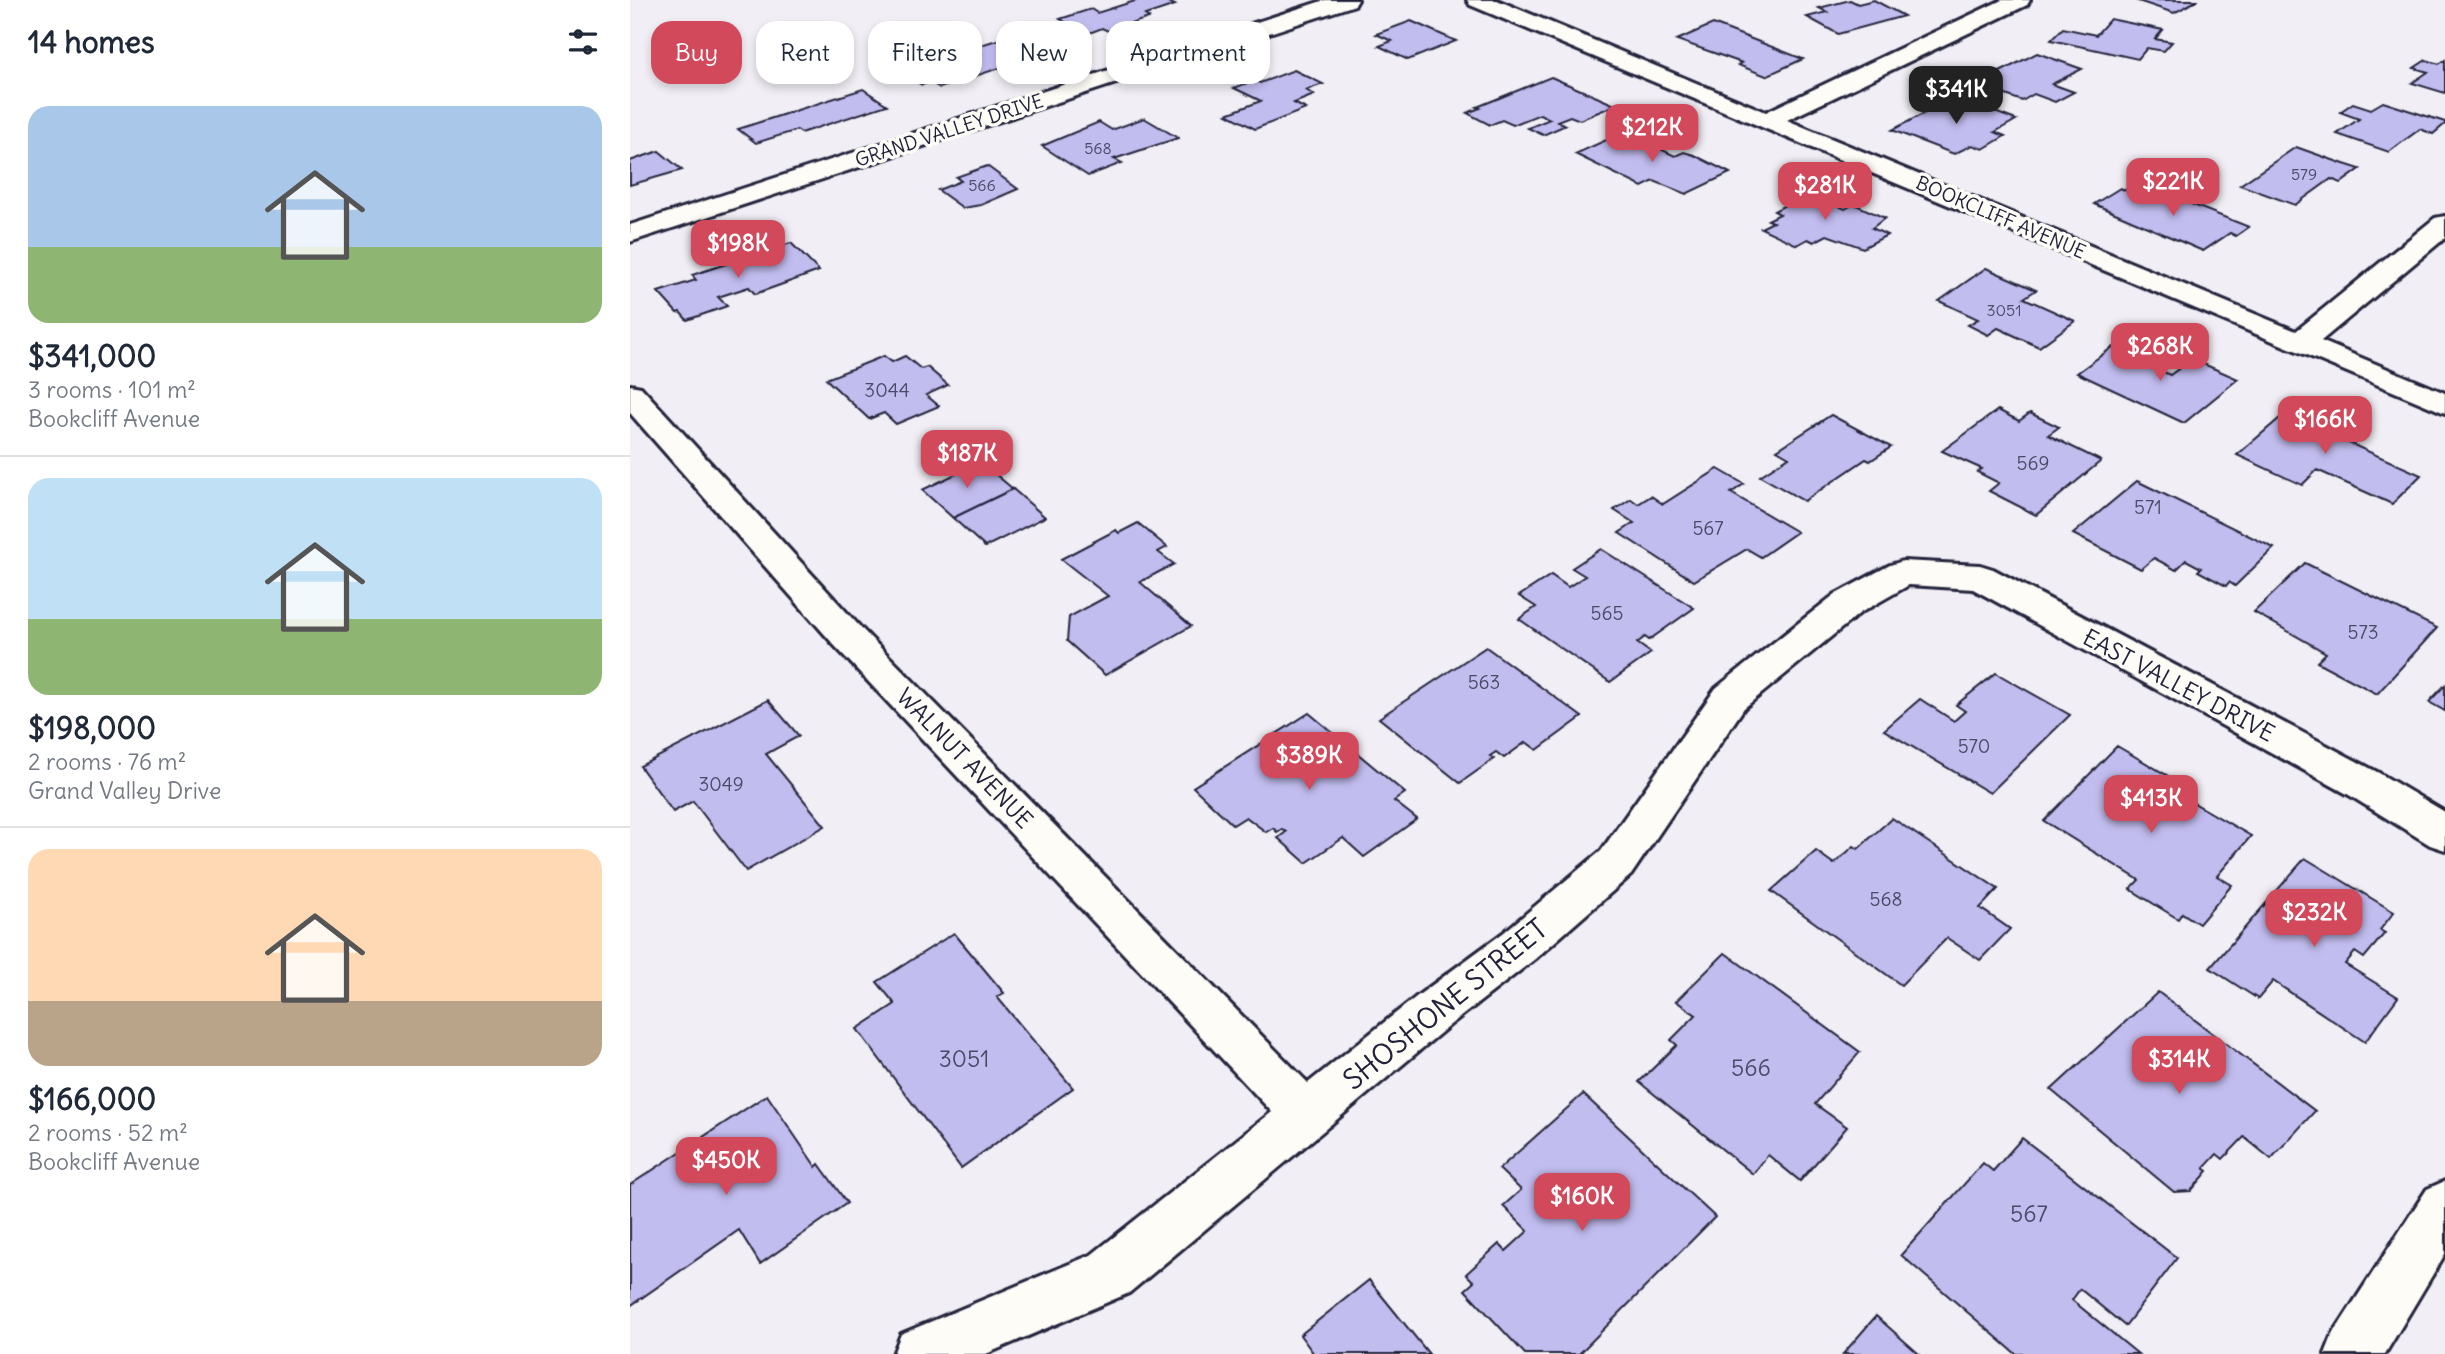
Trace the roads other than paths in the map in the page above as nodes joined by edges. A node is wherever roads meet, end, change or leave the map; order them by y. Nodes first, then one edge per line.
1 (1347, 0) edge
2 (1478, 0) edge
3 (2019, 0) edge
4 (1769, 120) junction
5 (2445, 223) edge
6 (630, 233) edge
7 (2300, 343) junction
8 (630, 394) edge
9 (2445, 404) edge
10 (1903, 573) joint
11 (2445, 833) edge
12 (1307, 1115) junction
13 (2445, 1206) edge
14 (921, 1354) edge
15 (2353, 1354) edge

1 - 6 street, GRAND VALLEY DRIVE
2 - 4 street, BOOKCLIFF AVENUE
3 - 4 street
4 - 7 street, BOOKCLIFF AVENUE
5 - 7 street
7 - 9 street, BOOKCLIFF AVENUE
8 - 12 street, WALNUT AVENUE
10 - 11 street, EAST VALLEY DRIVE
10 - 12 street, SHOSHONE STREET
12 - 14 street, SHOSHONE STREET
13 - 15 street

